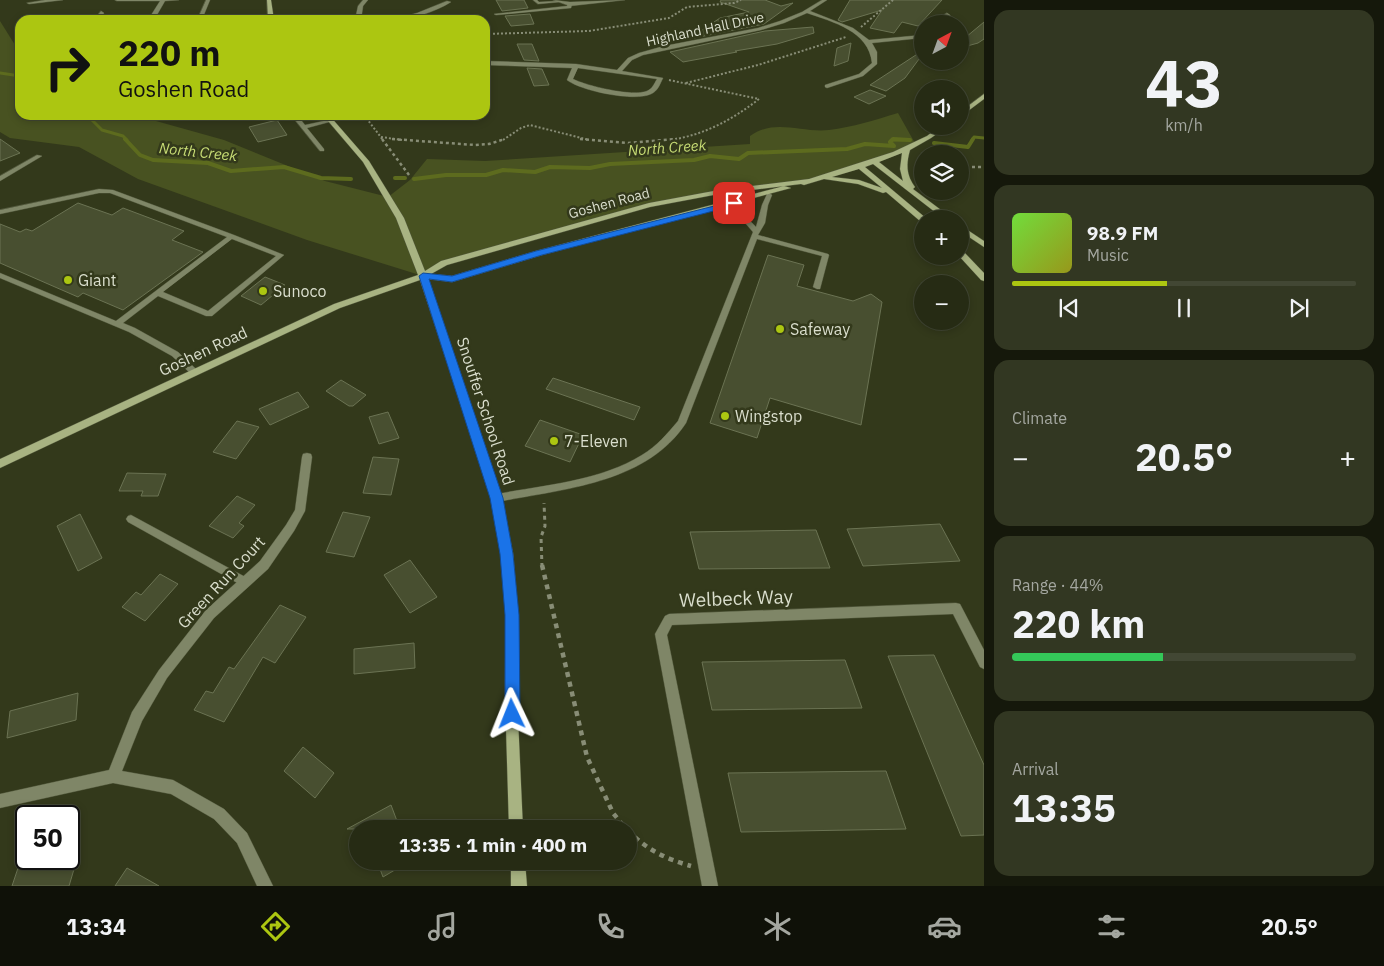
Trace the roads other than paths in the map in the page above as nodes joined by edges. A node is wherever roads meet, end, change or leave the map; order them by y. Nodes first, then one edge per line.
1 (61, 0) edge
2 (117, 0) edge
3 (163, 0) edge
4 (177, 0) edge
5 (208, 0) edge
6 (269, 0) edge
7 (366, 0) edge
8 (535, 0) edge
9 (624, 0) edge
10 (825, 0) edge
11 (556, 1) edge
12 (449, 2) dead end
13 (29, 3) dead end
14 (570, 4) junction
15 (808, 12) junction
16 (496, 14) dead end
17 (154, 15) edge
18 (201, 15) edge
19 (270, 15) edge
20 (359, 15) edge
21 (415, 15) edge
22 (914, 38) edge
23 (868, 42) junction
24 (490, 64) edge
25 (576, 66) junction
26 (619, 71) junction
27 (827, 86) dead end
28 (984, 96) edge
29 (969, 108) edge
30 (298, 120) edge
31 (323, 120) edge
32 (331, 120) edge
33 (304, 127) junction
34 (932, 135) edge
35 (906, 149) junction
36 (322, 150) dead end
37 (38, 156) dead end
38 (874, 162) junction
39 (859, 165) junction
40 (821, 178) junction
41 (0, 179) edge
42 (808, 181) junction
43 (914, 192) edge
44 (914, 192) edge
45 (769, 195) junction
46 (893, 195) junction
47 (924, 200) edge
48 (715, 208) junction
49 (937, 210) edge
50 (0, 212) edge
51 (914, 212) edge
52 (755, 234) junction
53 (969, 234) edge
54 (232, 236) junction
55 (984, 245) edge
56 (969, 262) edge
57 (0, 275) edge
58 (423, 276) junction
59 (984, 278) edge
60 (817, 287) dead end
61 (158, 293) junction
62 (117, 324) junction
63 (194, 372) junction
64 (307, 456) dead end
65 (0, 464) edge
66 (496, 498) junction
67 (131, 519) dead end
68 (245, 582) junction
69 (984, 663) edge
70 (113, 776) junction
71 (0, 801) edge
72 (516, 820) edge
73 (518, 870) edge
74 (265, 886) edge
75 (519, 886) edge
76 (710, 886) edge

1 - 13 street
2 - 3 street
3 - 4 street
3 - 17 street
5 - 18 street
6 - 19 street
7 - 20 street
8 - 11 lane
9 - 14 street
10 - 15 street, Highland Hall Drive
11 - 14 street
12 - 21 street
14 - 16 lane
15 - 23 street
15 - 26 street, Highland Hall Drive
22 - 23 street
23 - 27 street
24 - 25 street
25 - 26 street
25 - 26 street
28 - 29 street
30 - 33 lane
31 - 33 lane
32 - 58 street, Snouffer School Road
33 - 36 lane
34 - 35 street, Goshen Road
35 - 38 street, Goshen Road
35 - 43 street
37 - 41 street
38 - 39 street, Goshen Road
38 - 44 street
39 - 40 street, Goshen Road
39 - 46 street
40 - 42 street, Goshen Road
40 - 46 street
42 - 45 street, Goshen Road
42 - 58 street, Goshen Road
45 - 48 street, Goshen Road
45 - 52 lane
46 - 51 street
47 - 49 street
48 - 52 lane
48 - 58 street, Goshen Road
50 - 54 lane
52 - 60 lane
52 - 66 lane
53 - 55 street
54 - 61 lane
54 - 61 lane
56 - 59 street
57 - 62 lane
58 - 63 street, Goshen Road
58 - 66 street, Snouffer School Road
61 - 62 lane
62 - 63 lane
63 - 65 street, Goshen Road
64 - 68 street, Green Run Court
66 - 72 street, Snouffer School Road
67 - 68 lane
68 - 70 street, Green Run Court
69 - 76 street, Welbeck Way
70 - 71 street
70 - 74 street
73 - 75 street

